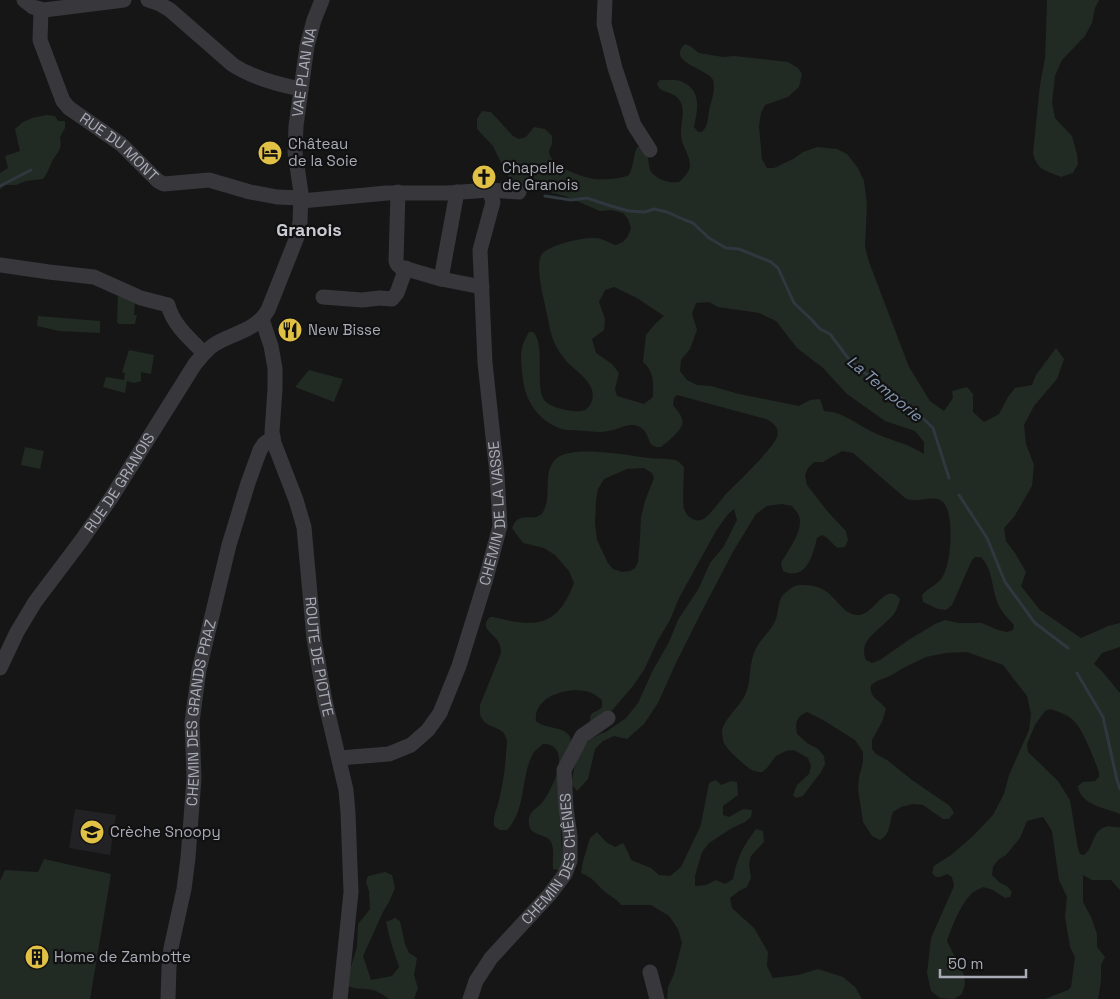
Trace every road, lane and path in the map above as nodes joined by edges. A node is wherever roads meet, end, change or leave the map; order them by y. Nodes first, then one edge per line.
1 (24, 0) edge
2 (124, 0) edge
3 (148, 0) edge
4 (322, 0) edge
5 (605, 0) edge
6 (41, 10) junction
7 (300, 89) junction
8 (650, 150) dead end
9 (489, 190) junction
10 (398, 192) junction
11 (457, 192) junction
12 (518, 192) dead end
13 (301, 200) junction
14 (0, 265) edge
15 (406, 268) junction
16 (441, 279) junction
17 (482, 287) junction
18 (323, 298) dead end
19 (262, 319) junction
20 (204, 353) junction
21 (273, 437) junction
22 (0, 668) edge
23 (608, 718) dead end
24 (339, 758) junction
25 (650, 972) dead end
26 (168, 999) edge
27 (340, 999) edge
28 (470, 999) edge
29 (657, 999) edge

1 - 6 street
2 - 6 street
3 - 7 street
4 - 7 street, VAE PLAN NA
5 - 8 street
6 - 13 street, RUE DU MONT
7 - 13 street, VAE PLAN NA
9 - 11 street, RUE DU MONT
9 - 12 street, RUE DU MONT
9 - 17 street, CHEMIN DE LA VASSE
10 - 11 street, RUE DU MONT
10 - 13 street, RUE DU MONT
10 - 15 street
11 - 16 street
13 - 19 street, VAE PLAN NA
14 - 20 street
15 - 16 street
15 - 18 street
16 - 17 street
17 - 24 street, CHEMIN DE LA VASSE
19 - 20 street, RUE DE GRANOIS
19 - 21 street, ROUTE DE PIOTTE
20 - 22 street, RUE DE GRANOIS
21 - 24 street, ROUTE DE PIOTTE
21 - 26 street, CHEMIN DES GRANDS PRAZ
23 - 28 street, CHEMIN DES CHÊNES
24 - 27 street, ROUTE DE PIOTTE
25 - 29 street

